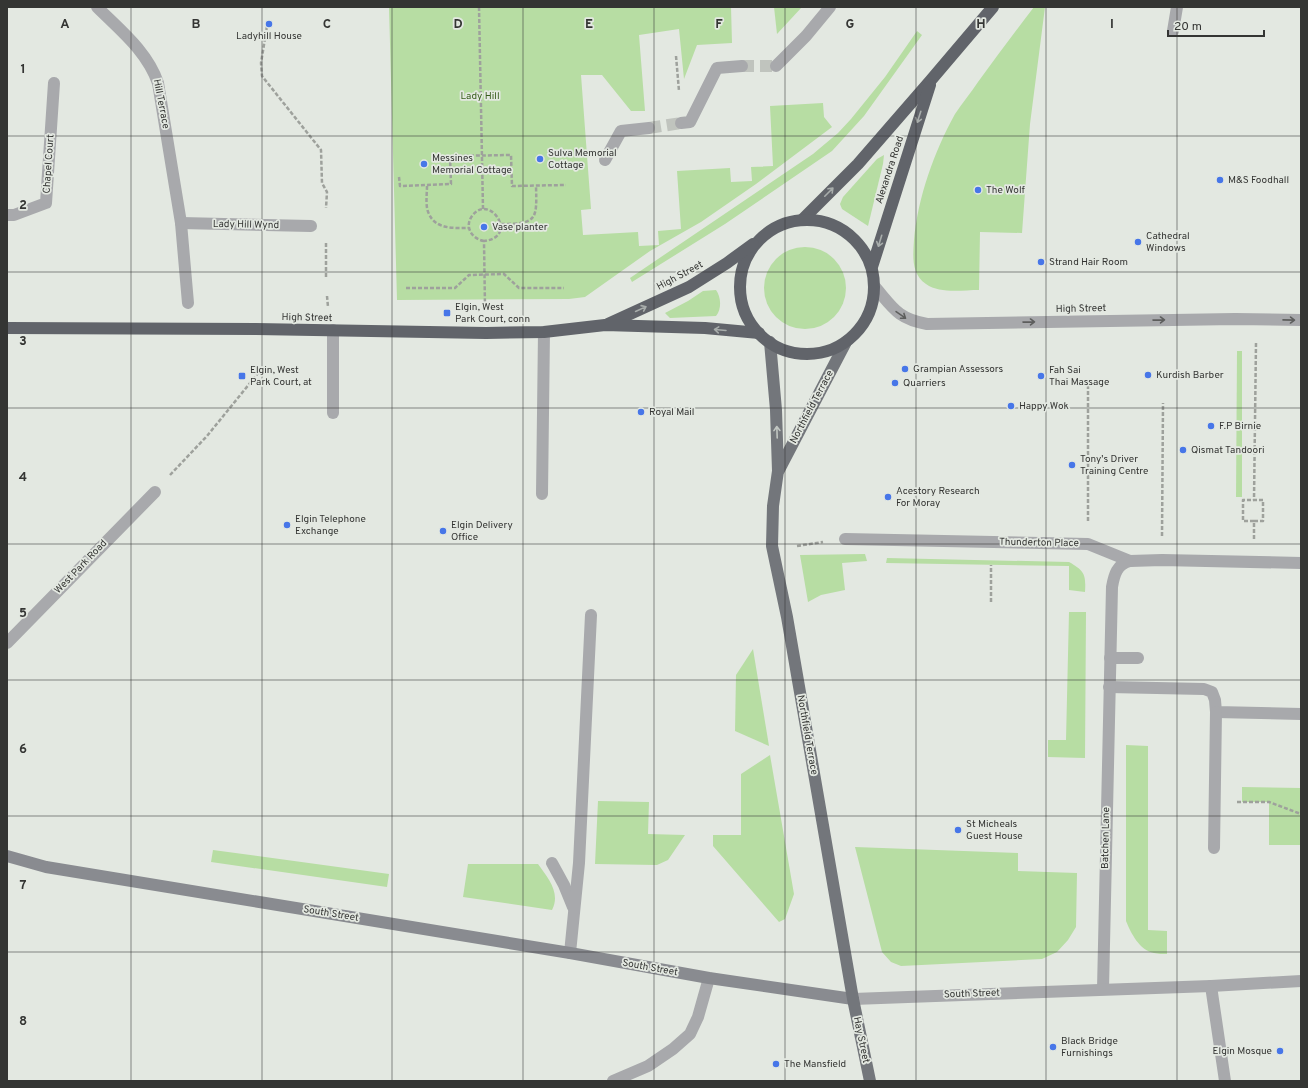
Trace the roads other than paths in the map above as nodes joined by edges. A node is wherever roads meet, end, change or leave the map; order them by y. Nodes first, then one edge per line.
1 (96, 7) edge
2 (830, 7) edge
3 (993, 7) edge
4 (1177, 7) edge
5 (1174, 31) dead end
6 (742, 66) tunnel mouth
7 (776, 66) dead end
8 (931, 80) junction
9 (54, 83) dead end
10 (681, 123) tunnel mouth
11 (648, 128) tunnel mouth
12 (605, 160) dead end
13 (7, 215) edge
14 (802, 220) junction
15 (181, 223) junction
16 (311, 226) dead end
17 (761, 239) junction
18 (872, 267) junction
19 (874, 287) junction
20 (188, 303) dead end
21 (1301, 320) edge
22 (605, 325) junction
23 (7, 328) edge
24 (333, 330) junction
25 (544, 332) junction
26 (759, 334) junction
27 (770, 342) junction
28 (846, 342) junction
29 (333, 413) dead end
30 (778, 471) junction
31 (155, 492) road end
32 (542, 494) dead end
33 (845, 539) dead end
34 (1130, 561) junction
35 (1301, 563) edge
36 (591, 615) dead end
37 (7, 642) edge
38 (1110, 658) junction
39 (1138, 658) dead end
40 (1109, 687) junction
41 (1216, 712) junction
42 (1301, 714) edge
43 (1214, 848) dead end
44 (7, 856) edge
45 (552, 862) dead end
46 (574, 910) junction
47 (570, 953) junction
48 (709, 978) junction
49 (1301, 981) edge
50 (1211, 986) junction
51 (1103, 990) junction
52 (853, 999) junction
53 (613, 1081) edge
54 (870, 1081) edge
55 (1225, 1081) edge

1 - 15 street, Hill Terrace
2 - 7 street
3 - 8 highway, Alexandra Road
4 - 5 street
6 - 10 street
14 -> 8 highway, Alexandra Road
8 -> 18 highway, Alexandra Road
9 - 13 street, Chapel Court
11 - 12 street
14 - 17 highway
14 - 18 highway
15 - 16 street, Lady Hill Wynd
15 - 20 street, Hill Terrace
22 -> 17 highway, High Street
17 - 26 highway
18 - 19 highway
19 -> 21 street, High Street
19 - 28 highway
22 - 25 highway, High Street
26 -> 22 highway, High Street
23 - 24 highway, High Street
24 - 25 highway, High Street
24 - 29 street
25 - 32 street
26 - 27 highway
27 - 28 highway
30 -> 27 main road, Northfield Terrace
28 - 30 main road, Northfield Terrace
30 - 52 main road, Northfield Terrace
31 - 37 street, West Park Road
33 - 34 street, Thunderton Place
34 - 35 street, Thunderton Place
34 - 38 street, Batchen Lane
36 - 46 street
38 - 39 street
38 - 40 street, Batchen Lane
40 - 41 street
40 - 51 street, Batchen Lane
41 - 42 street
41 - 43 street
44 - 47 street, South Street
45 - 46 street
46 - 47 street
47 - 48 street, South Street
48 - 52 street, South Street
48 - 53 street
49 - 50 street, South Street
50 - 51 street, South Street
50 - 55 street
51 - 52 street, South Street
52 - 54 main road, Hay Street

